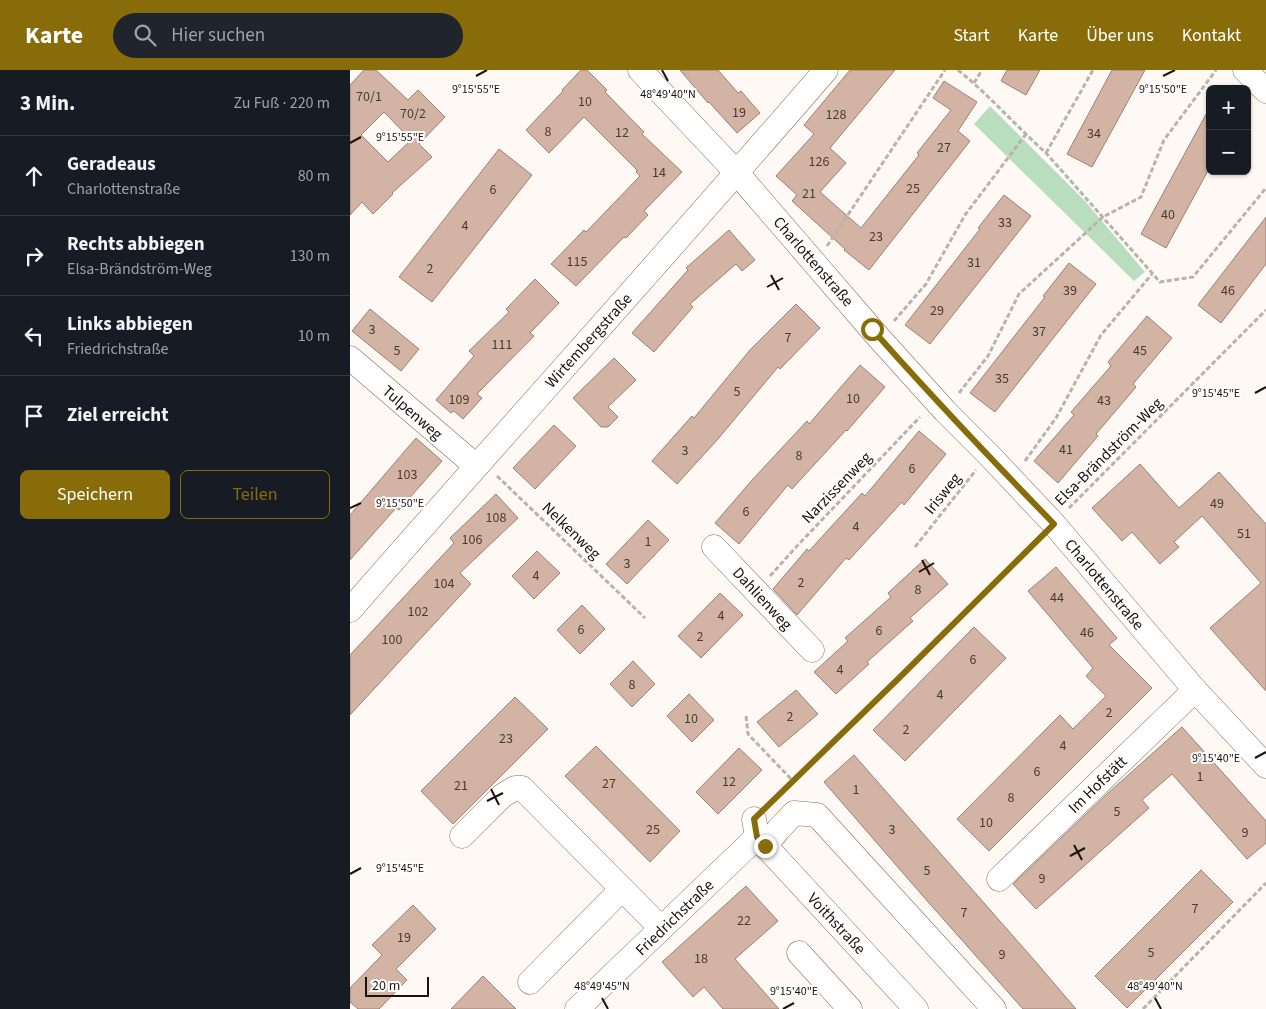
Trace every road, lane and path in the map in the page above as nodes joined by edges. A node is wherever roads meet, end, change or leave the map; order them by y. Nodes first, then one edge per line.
1 (640, 70) edge
2 (826, 70) edge
3 (945, 70) edge
4 (958, 70) edge
5 (982, 70) edge
6 (1093, 70) edge
7 (1216, 70) edge
8 (1245, 70) edge
9 (974, 83) junction
10 (1266, 91) edge
11 (1026, 134) junction
12 (1046, 152) junction
13 (737, 173) junction
14 (1266, 188) edge
15 (1103, 217) junction
16 (816, 264) junction
17 (1152, 274) junction
18 (1266, 310) edge
19 (879, 338) junction
20 (350, 358) edge
21 (941, 406) junction
22 (988, 454) junction
23 (478, 463) junction
24 (1011, 479) junction
25 (1054, 524) junction
26 (714, 547) dead end
27 (915, 547) dead end
28 (756, 592) junction
29 (350, 610) edge
30 (645, 618) dead end
31 (812, 650) dead end
32 (1195, 690) junction
33 (746, 716) dead end
34 (1266, 766) edge
35 (793, 781) junction
36 (759, 834) junction
37 (462, 836) dead end
38 (999, 879) dead end
39 (1266, 884) edge
40 (622, 889) junction
41 (661, 928) junction
42 (799, 953) dead end
43 (530, 982) dead end
44 (577, 1009) edge
45 (850, 1009) edge
46 (916, 1009) edge
47 (994, 1009) edge
48 (1143, 1009) edge

1 - 13 street, Charlottenstraße
2 - 13 street, Wirtembergstraße
3 - 16 path
4 - 9 path
5 - 9 path
6 - 12 path
7 - 15 path, Narzissenweg
8 - 10 street
9 - 11 path
11 - 12 path
11 - 19 path
12 - 15 path
13 - 16 street, Charlottenstraße
13 - 23 street, Wirtembergstraße
14 - 17 path
15 - 17 path
15 - 21 path, Narzissenweg
16 - 19 street, Charlottenstraße
17 - 24 path
18 - 25 path, Elsa-Brändström-Weg
19 - 21 street, Charlottenstraße
20 - 23 street, Tulpenweg
21 - 22 street, Charlottenstraße
21 - 28 path, Narzissenweg
22 - 24 street, Charlottenstraße
22 - 27 path, Irisweg
23 - 29 street, Wirtembergstraße
23 - 30 path, Nelkenweg
24 - 25 street, Charlottenstraße
25 - 32 street, Charlottenstraße
25 - 35 path, Elsa-Brändström-Weg
26 - 28 street, Dahlienweg
28 - 31 street, Dahlienweg
32 - 34 street, Charlottenstraße
32 - 38 street, Im Hofstätt
33 - 35 path
35 - 36 path, Elsa-Brändström-Weg
36 - 41 street, Friedrichstraße
36 - 46 street, Voithstraße
36 - 47 street, Friedrichstraße
37 - 40 street
39 - 48 path
40 - 41 street
40 - 43 street
41 - 44 street, Friedrichstraße
42 - 45 street

